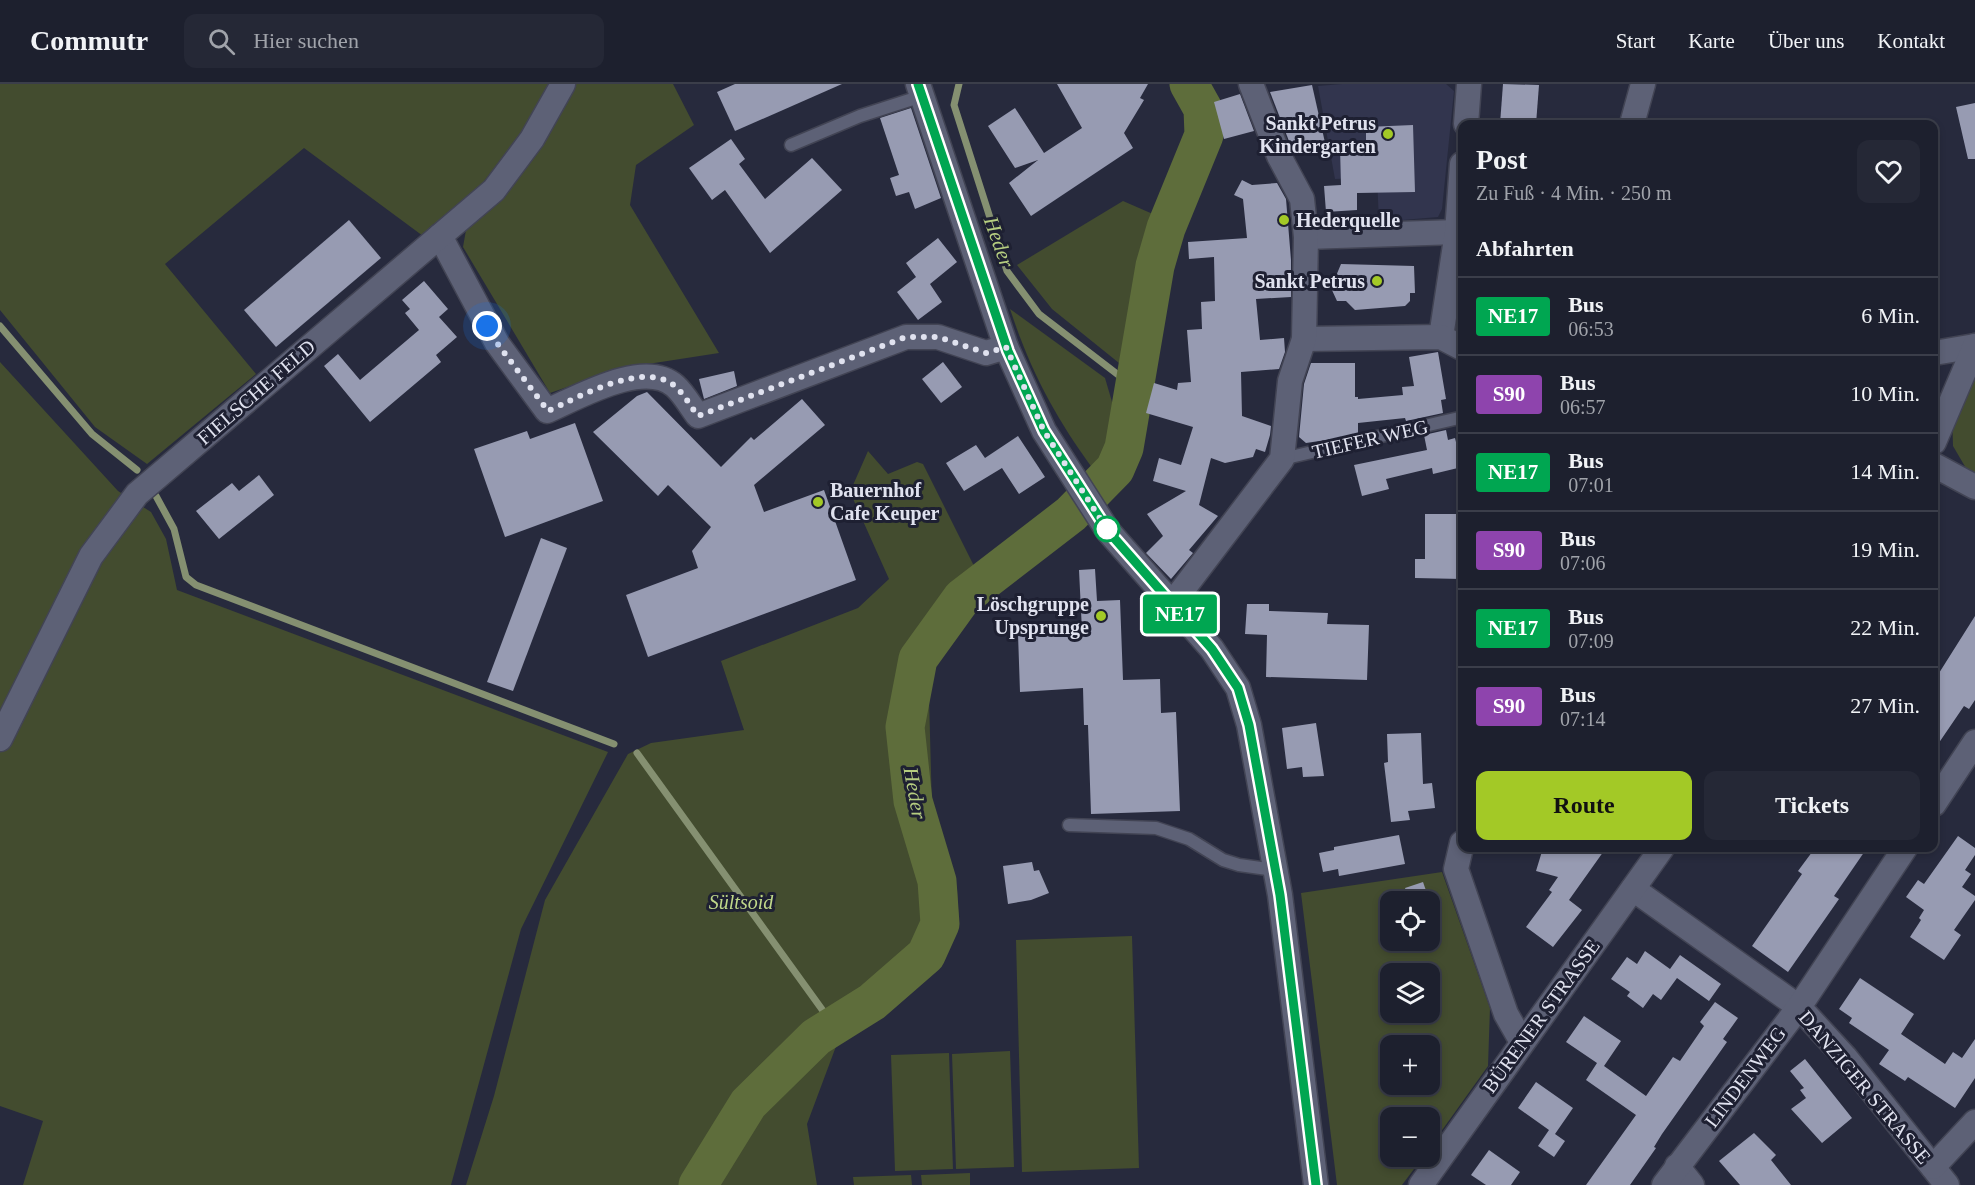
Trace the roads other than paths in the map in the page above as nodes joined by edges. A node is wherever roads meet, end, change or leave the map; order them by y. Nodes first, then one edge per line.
1 (562, 84) edge
2 (1251, 84) edge
3 (1469, 84) edge
4 (1642, 84) edge
5 (920, 90) edge
6 (1466, 120) edge
7 (1633, 120) edge
8 (791, 145) dead end
9 (1458, 218) edge
10 (1457, 232) junction
11 (440, 236) junction
12 (1306, 237) junction
13 (1304, 339) junction
14 (1452, 343) edge
15 (1975, 346) edge
16 (1006, 347) junction
17 (1938, 352) edge
18 (1458, 418) edge
19 (1938, 433) edge
20 (1282, 459) junction
21 (1938, 467) edge
22 (1975, 487) edge
23 (1171, 605) junction
24 (0, 740) edge
25 (1975, 742) edge
26 (1938, 798) edge
27 (1069, 825) dead end
28 (1460, 852) edge
29 (1659, 852) edge
30 (1902, 852) edge
31 (1275, 870) junction
32 (1633, 889) junction
33 (1799, 1007) junction
34 (1522, 1042) junction
35 (1975, 1122) edge
36 (1940, 1176) edge
37 (1678, 1179) edge
38 (1316, 1185) edge
39 (1421, 1185) edge

1 - 11 street, FIELSCHE FELD
2 - 12 street
3 - 6 street
4 - 7 street
5 - 8 lane
5 - 16 street
9 - 10 street
10 - 12 street
10 - 14 street
11 - 16 street
11 - 24 street, FIELSCHE FELD
12 - 13 street
13 - 14 street
13 - 20 street
15 - 17 street
15 - 19 street
16 - 23 street
18 - 20 lane, TIEFER WEG
20 - 23 street
21 - 22 street
23 - 31 street
25 - 26 street
27 - 31 lane
28 - 34 street
29 - 32 street, BÜRENER STRASSE
30 - 33 street, LINDENWEG
31 - 38 street
32 - 33 street, DANZIGER STRASSE
32 - 34 street, BÜRENER STRASSE
33 - 36 street, DANZIGER STRASSE
33 - 37 street, LINDENWEG
34 - 39 street, BÜRENER STRASSE
35 - 36 street

